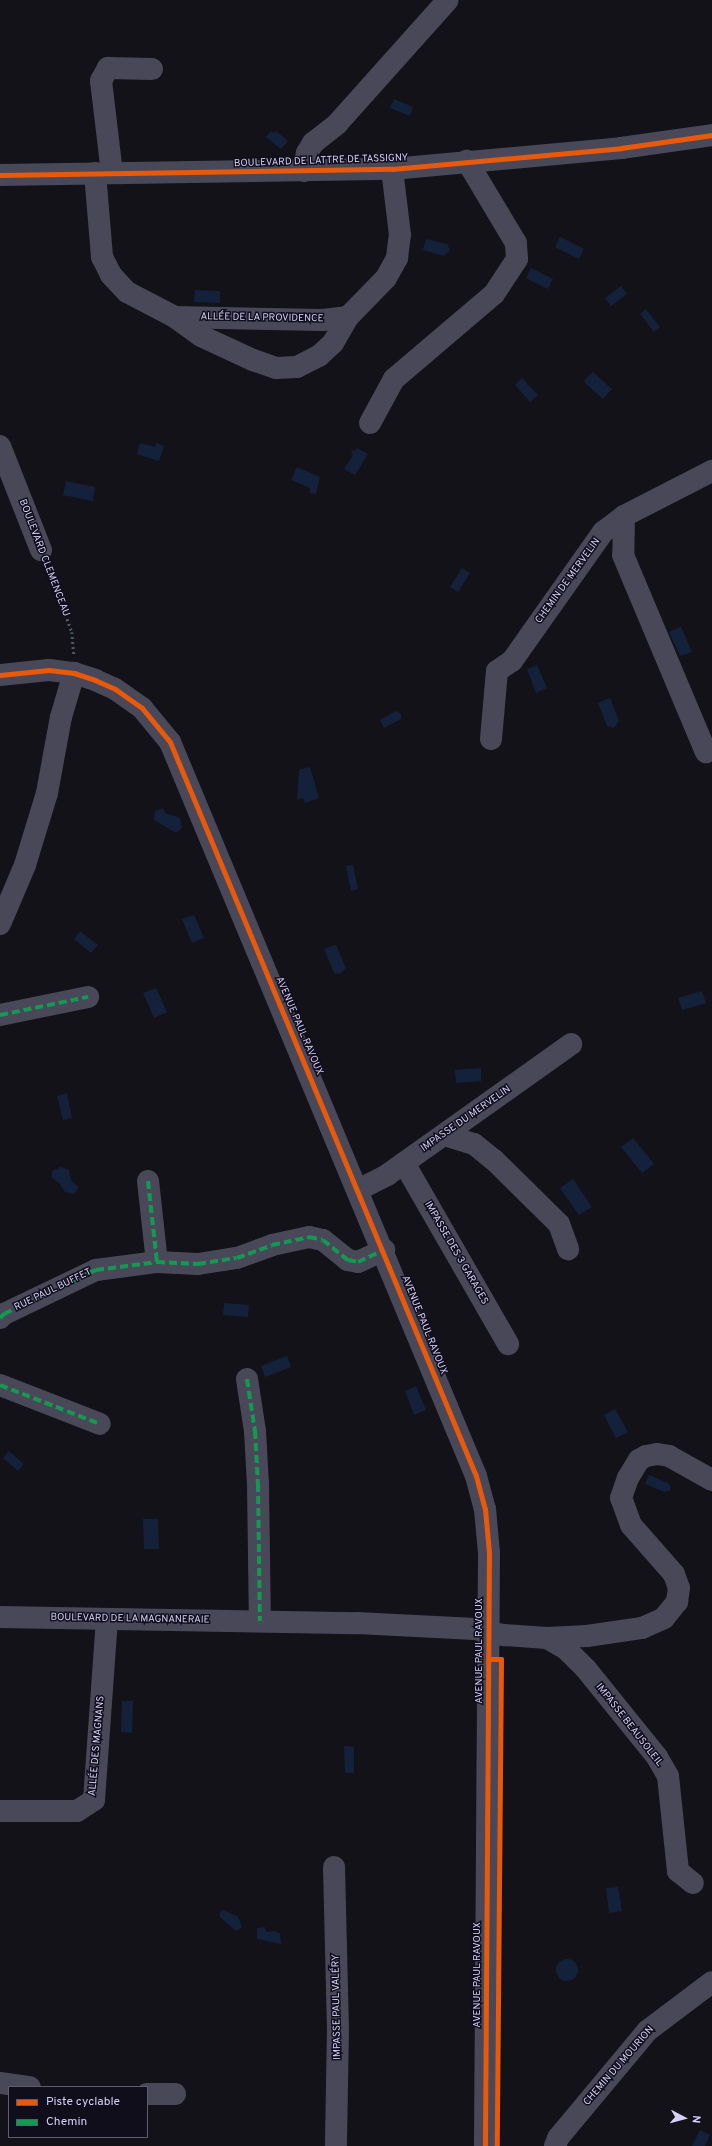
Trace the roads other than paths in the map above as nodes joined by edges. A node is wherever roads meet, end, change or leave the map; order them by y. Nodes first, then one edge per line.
1 (448, 0) edge
2 (152, 69) dead end
3 (712, 135) edge
4 (467, 161) junction
5 (392, 169) junction
6 (304, 171) junction
7 (103, 173) junction
8 (0, 175) edge
9 (175, 317) junction
10 (348, 317) junction
11 (370, 423) dead end
12 (0, 446) edge
13 (712, 471) edge
14 (624, 516) junction
15 (42, 550) road end
16 (74, 673) junction
17 (0, 676) edge
18 (491, 739) dead end
19 (706, 752) dead end
20 (0, 924) edge
21 (88, 996) dead end
22 (0, 1015) edge
23 (571, 1044) dead end
24 (444, 1135) junction
25 (404, 1163) junction
26 (148, 1181) dead end
27 (358, 1190) junction
28 (568, 1249) dead end
29 (384, 1250) junction
30 (157, 1262) junction
31 (0, 1318) edge
32 (508, 1344) dead end
33 (247, 1379) dead end
34 (0, 1385) edge
35 (100, 1424) dead end
36 (712, 1480) edge
37 (0, 1617) edge
38 (107, 1619) junction
39 (260, 1621) junction
40 (490, 1632) junction
41 (547, 1638) junction
42 (0, 1811) edge
43 (334, 1867) dead end
44 (693, 1883) dead end
45 (712, 1982) edge
46 (0, 2083) edge
47 (22, 2086) edge
48 (148, 2094) edge
49 (175, 2094) dead end
50 (336, 2146) edge
51 (485, 2146) edge
52 (555, 2146) edge

1 - 6 street
2 - 7 street, ALLÉE DE LA PROVIDENCE
3 - 4 street, BOULEVARD DE LATTRE DE TASSIGNY
4 - 5 street, BOULEVARD DE LATTRE DE TASSIGNY
4 - 11 street
5 - 6 street, BOULEVARD DE LATTRE DE TASSIGNY
5 - 10 street, ALLÉE DE LA PROVIDENCE
6 - 7 street, BOULEVARD DE LATTRE DE TASSIGNY
7 - 8 street, BOULEVARD DE LATTRE DE TASSIGNY
7 - 9 street, ALLÉE DE LA PROVIDENCE
9 - 10 street, ALLÉE DE LA PROVIDENCE
9 - 10 street, ALLÉE DE LA PROVIDENCE
12 - 15 street, BOULEVARD CLEMENCEAU
13 - 14 street, CHEMIN DE MERVELIN
14 - 18 street, CHEMIN DE MERVELIN
14 - 19 street
16 - 17 street, AVENUE PAUL RAVOUX
16 - 20 street
16 - 27 street, AVENUE PAUL RAVOUX
21 - 22 street
23 - 24 street, IMPASSE DU MERVELIN
24 - 25 street, IMPASSE DU MERVELIN
24 - 28 street
25 - 27 street, IMPASSE DU MERVELIN
25 - 32 street, IMPASSE DES 3 GARAGES
26 - 30 street
27 - 29 street, AVENUE PAUL RAVOUX
29 - 30 street, RUE PAUL BUFFET
29 - 40 street, AVENUE PAUL RAVOUX
30 - 31 street, RUE PAUL BUFFET
33 - 39 street
34 - 35 street
36 - 41 street
37 - 38 street, BOULEVARD DE LA MAGNANERAIE
38 - 39 street, BOULEVARD DE LA MAGNANERAIE
38 - 42 street, ALLÉE DES MAGNANS
39 - 40 street, BOULEVARD DE LA MAGNANERAIE
40 - 41 street, IMPASSE BEAUSOLEIL
40 - 51 street, AVENUE PAUL RAVOUX
41 - 44 street, IMPASSE BEAUSOLEIL
43 - 50 street, IMPASSE PAUL VALÉRY
45 - 52 street, CHEMIN DU MOURION
46 - 47 street
48 - 49 street

